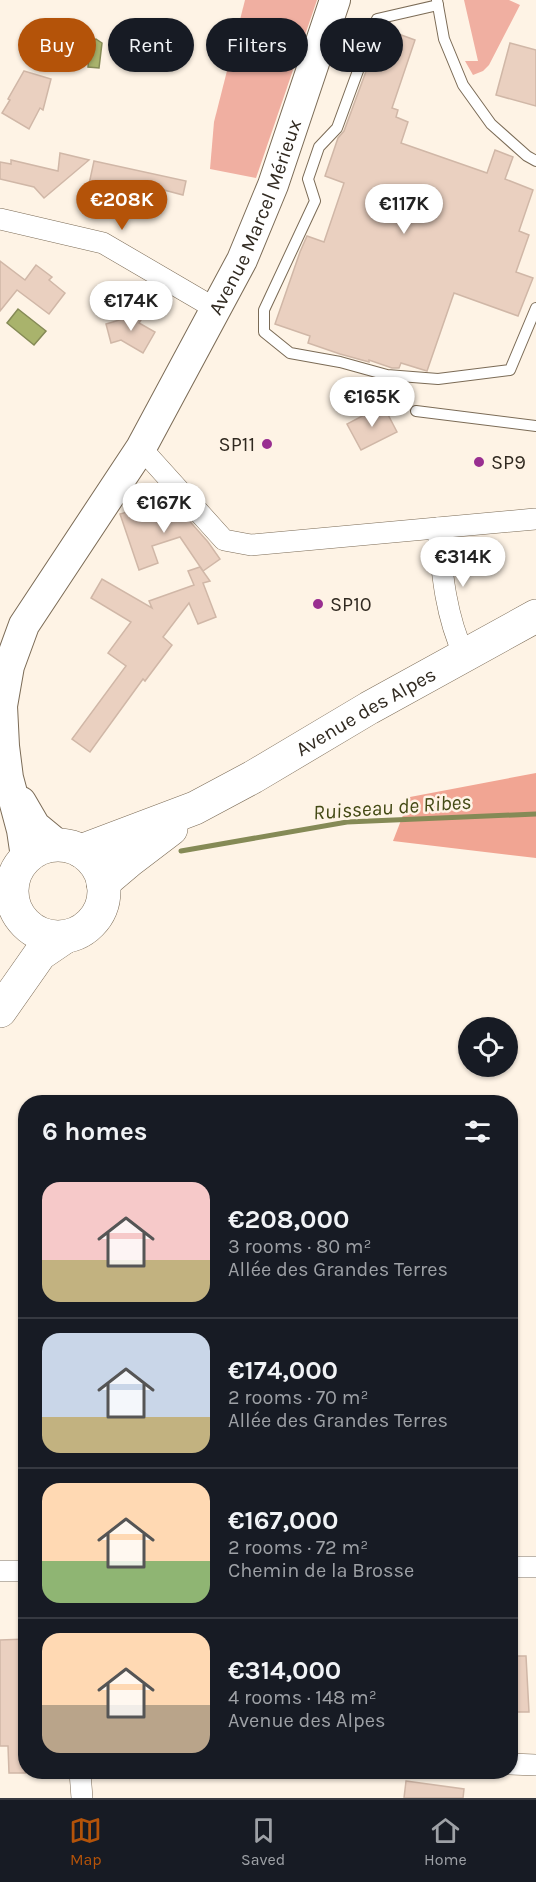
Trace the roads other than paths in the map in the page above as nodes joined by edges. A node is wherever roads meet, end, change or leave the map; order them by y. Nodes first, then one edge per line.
1 (335, 0) edge
2 (438, 2) edge
3 (536, 160) edge
4 (0, 219) edge
5 (536, 308) edge
6 (216, 309) junction
7 (417, 411) dead end
8 (536, 426) edge
9 (141, 448) junction
10 (535, 519) edge
11 (438, 528) junction
12 (536, 616) edge
13 (464, 655) junction
14 (8, 778) junction
15 (195, 808) junction
16 (69, 848) junction
17 (26, 857) junction
18 (104, 884) junction
19 (21, 920) junction
20 (65, 937) junction
21 (0, 1002) edge
22 (0, 1011) edge
23 (518, 1567) edge
24 (536, 1567) edge
25 (0, 1571) edge
26 (18, 1571) edge
27 (518, 1765) edge
28 (536, 1766) edge
29 (81, 1779) edge
30 (82, 1798) edge

1 - 6 main road, Avenue Marcel Mérieux
2 - 3 lane
2 - 5 lane
4 - 6 street
6 - 9 main road, Avenue Marcel Mérieux
7 - 8 lane
9 - 11 street
9 - 14 main road, Avenue Marcel Mérieux
10 - 11 street
11 - 13 street
12 - 13 main road, Avenue des Alpes
13 - 15 main road, Avenue des Alpes
14 - 16 main road, Avenue Marcel Mérieux
14 - 17 main road, Avenue Marcel Mérieux
15 - 16 main road, Avenue des Alpes
15 - 18 main road, Avenue des Alpes
16 - 17 main road
16 - 18 main road
17 - 19 main road
18 - 20 main road
19 - 20 main road
19 - 21 main road
20 - 22 main road
23 - 24 street
25 - 26 street
27 - 28 street
29 - 30 street

